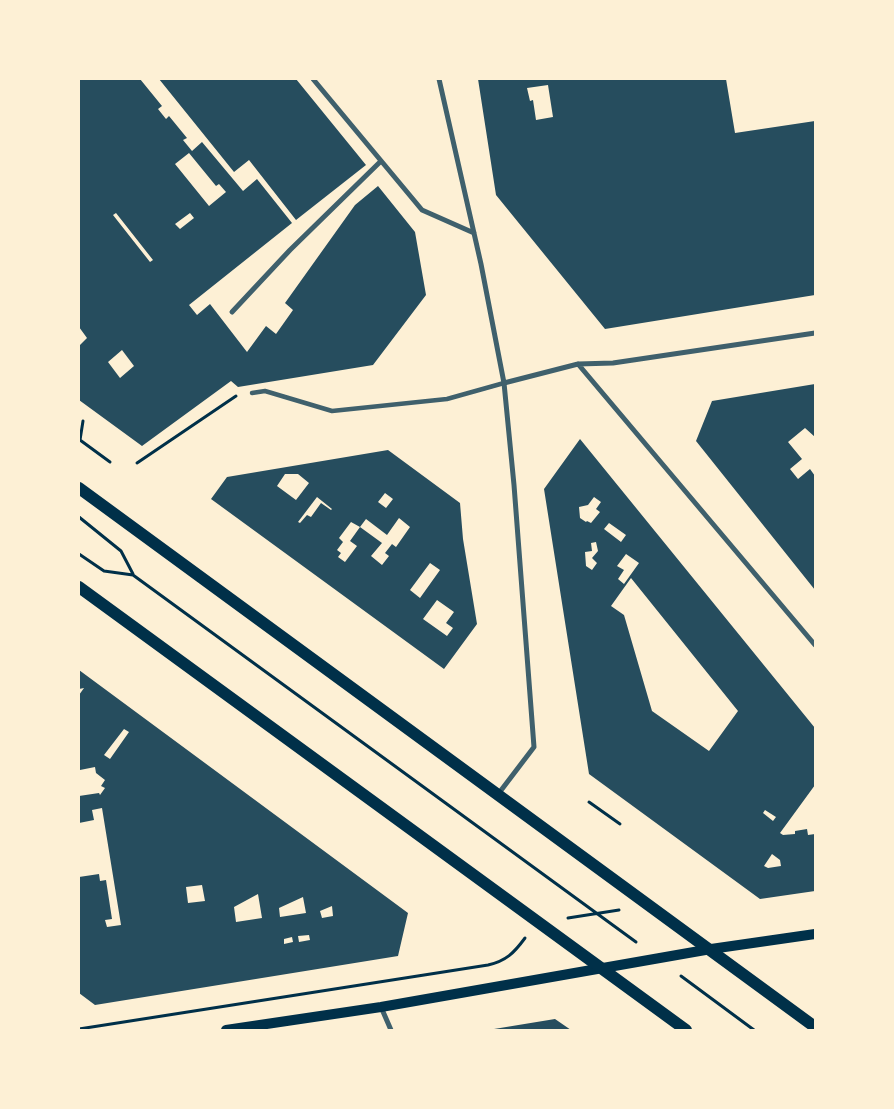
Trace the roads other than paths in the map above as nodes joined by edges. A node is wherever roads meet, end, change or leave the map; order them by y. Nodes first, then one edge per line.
1 (313, 79) edge
2 (440, 79) edge
3 (380, 162) junction
4 (474, 233) junction
5 (232, 312) dead end
6 (815, 333) edge
7 (578, 364) junction
8 (504, 383) junction
9 (252, 393) dead end
10 (79, 488) edge
11 (79, 587) edge
12 (815, 645) edge
13 (498, 794) junction
14 (815, 934) edge
15 (710, 949) junction
16 (602, 969) junction
17 (381, 1007) junction
18 (815, 1027) edge
19 (226, 1030) edge
20 (391, 1030) edge
21 (686, 1030) edge

1 - 3 street
2 - 4 street
3 - 4 street
3 - 5 street
4 - 8 street
6 - 7 street
7 - 8 street
7 - 12 street
8 - 9 street
8 - 13 street
10 - 13 main road
11 - 16 main road
13 - 15 main road
14 - 15 main road
15 - 16 main road
15 - 18 main road
16 - 17 main road
16 - 21 main road
17 - 19 main road
17 - 20 street

